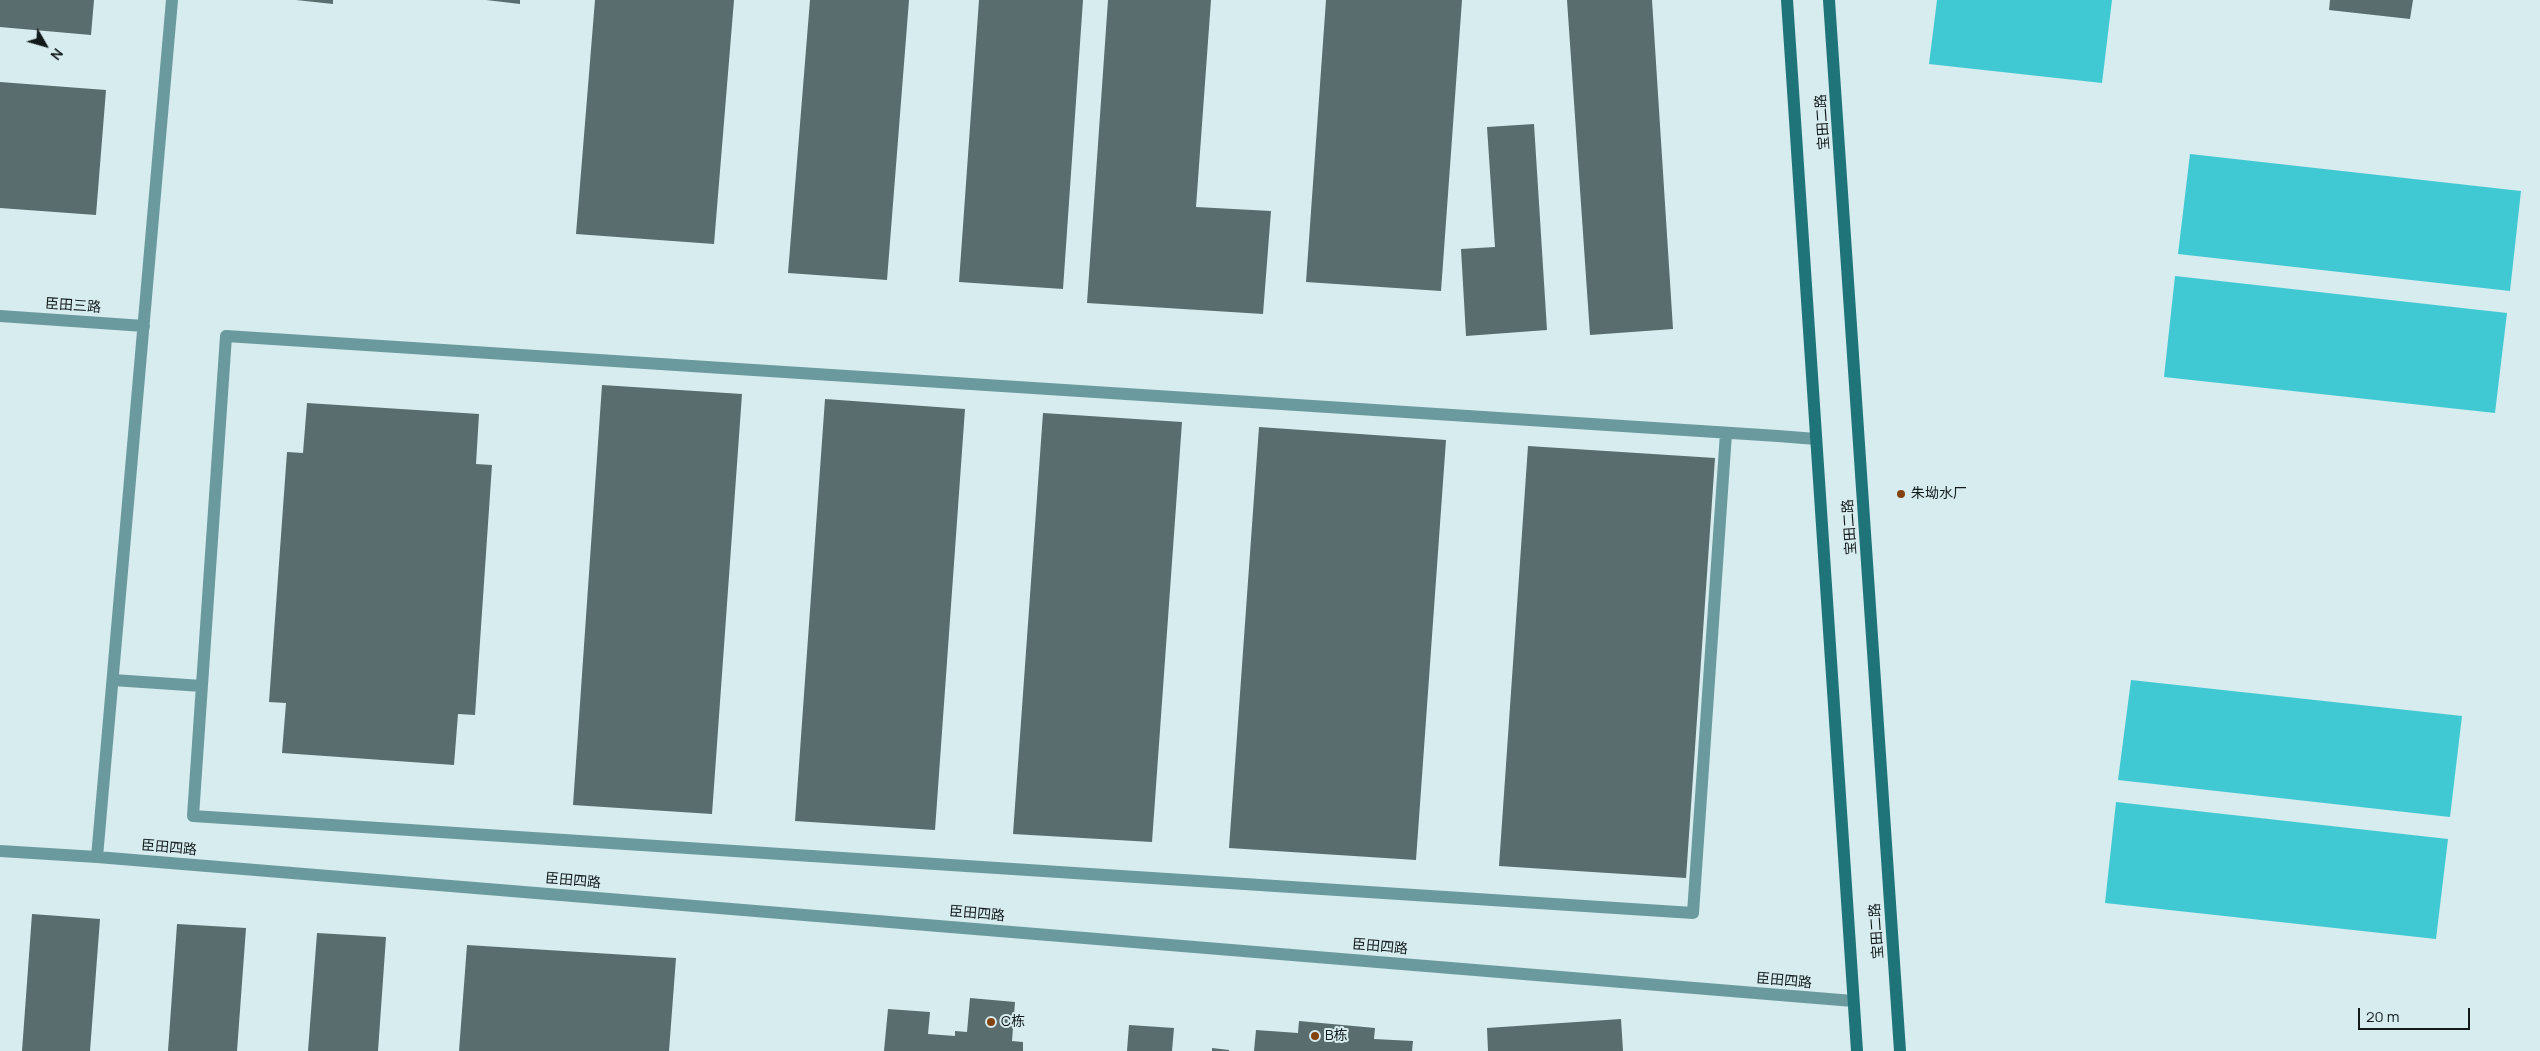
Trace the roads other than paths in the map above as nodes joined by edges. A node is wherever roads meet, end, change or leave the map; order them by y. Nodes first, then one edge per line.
1 (172, 0) edge
2 (1786, 0) edge
3 (1829, 0) edge
4 (0, 316) edge
5 (144, 326) junction
6 (1726, 433) junction
7 (1816, 438) junction
8 (113, 680) junction
9 (202, 686) junction
10 (0, 851) edge
11 (97, 857) junction
12 (1854, 1001) junction
13 (1857, 1051) edge
14 (1900, 1051) edge

1 - 5 street
2 - 7 street, 宝田二路
3 - 14 street, 宝田二路
4 - 5 street, 臣田三路
5 - 8 street
6 - 7 street
6 - 9 street
6 - 9 street
7 - 12 street, 宝田二路
8 - 9 street
8 - 11 street
10 - 11 street, 臣田四路
11 - 12 street, 臣田四路
12 - 13 street, 宝田二路

